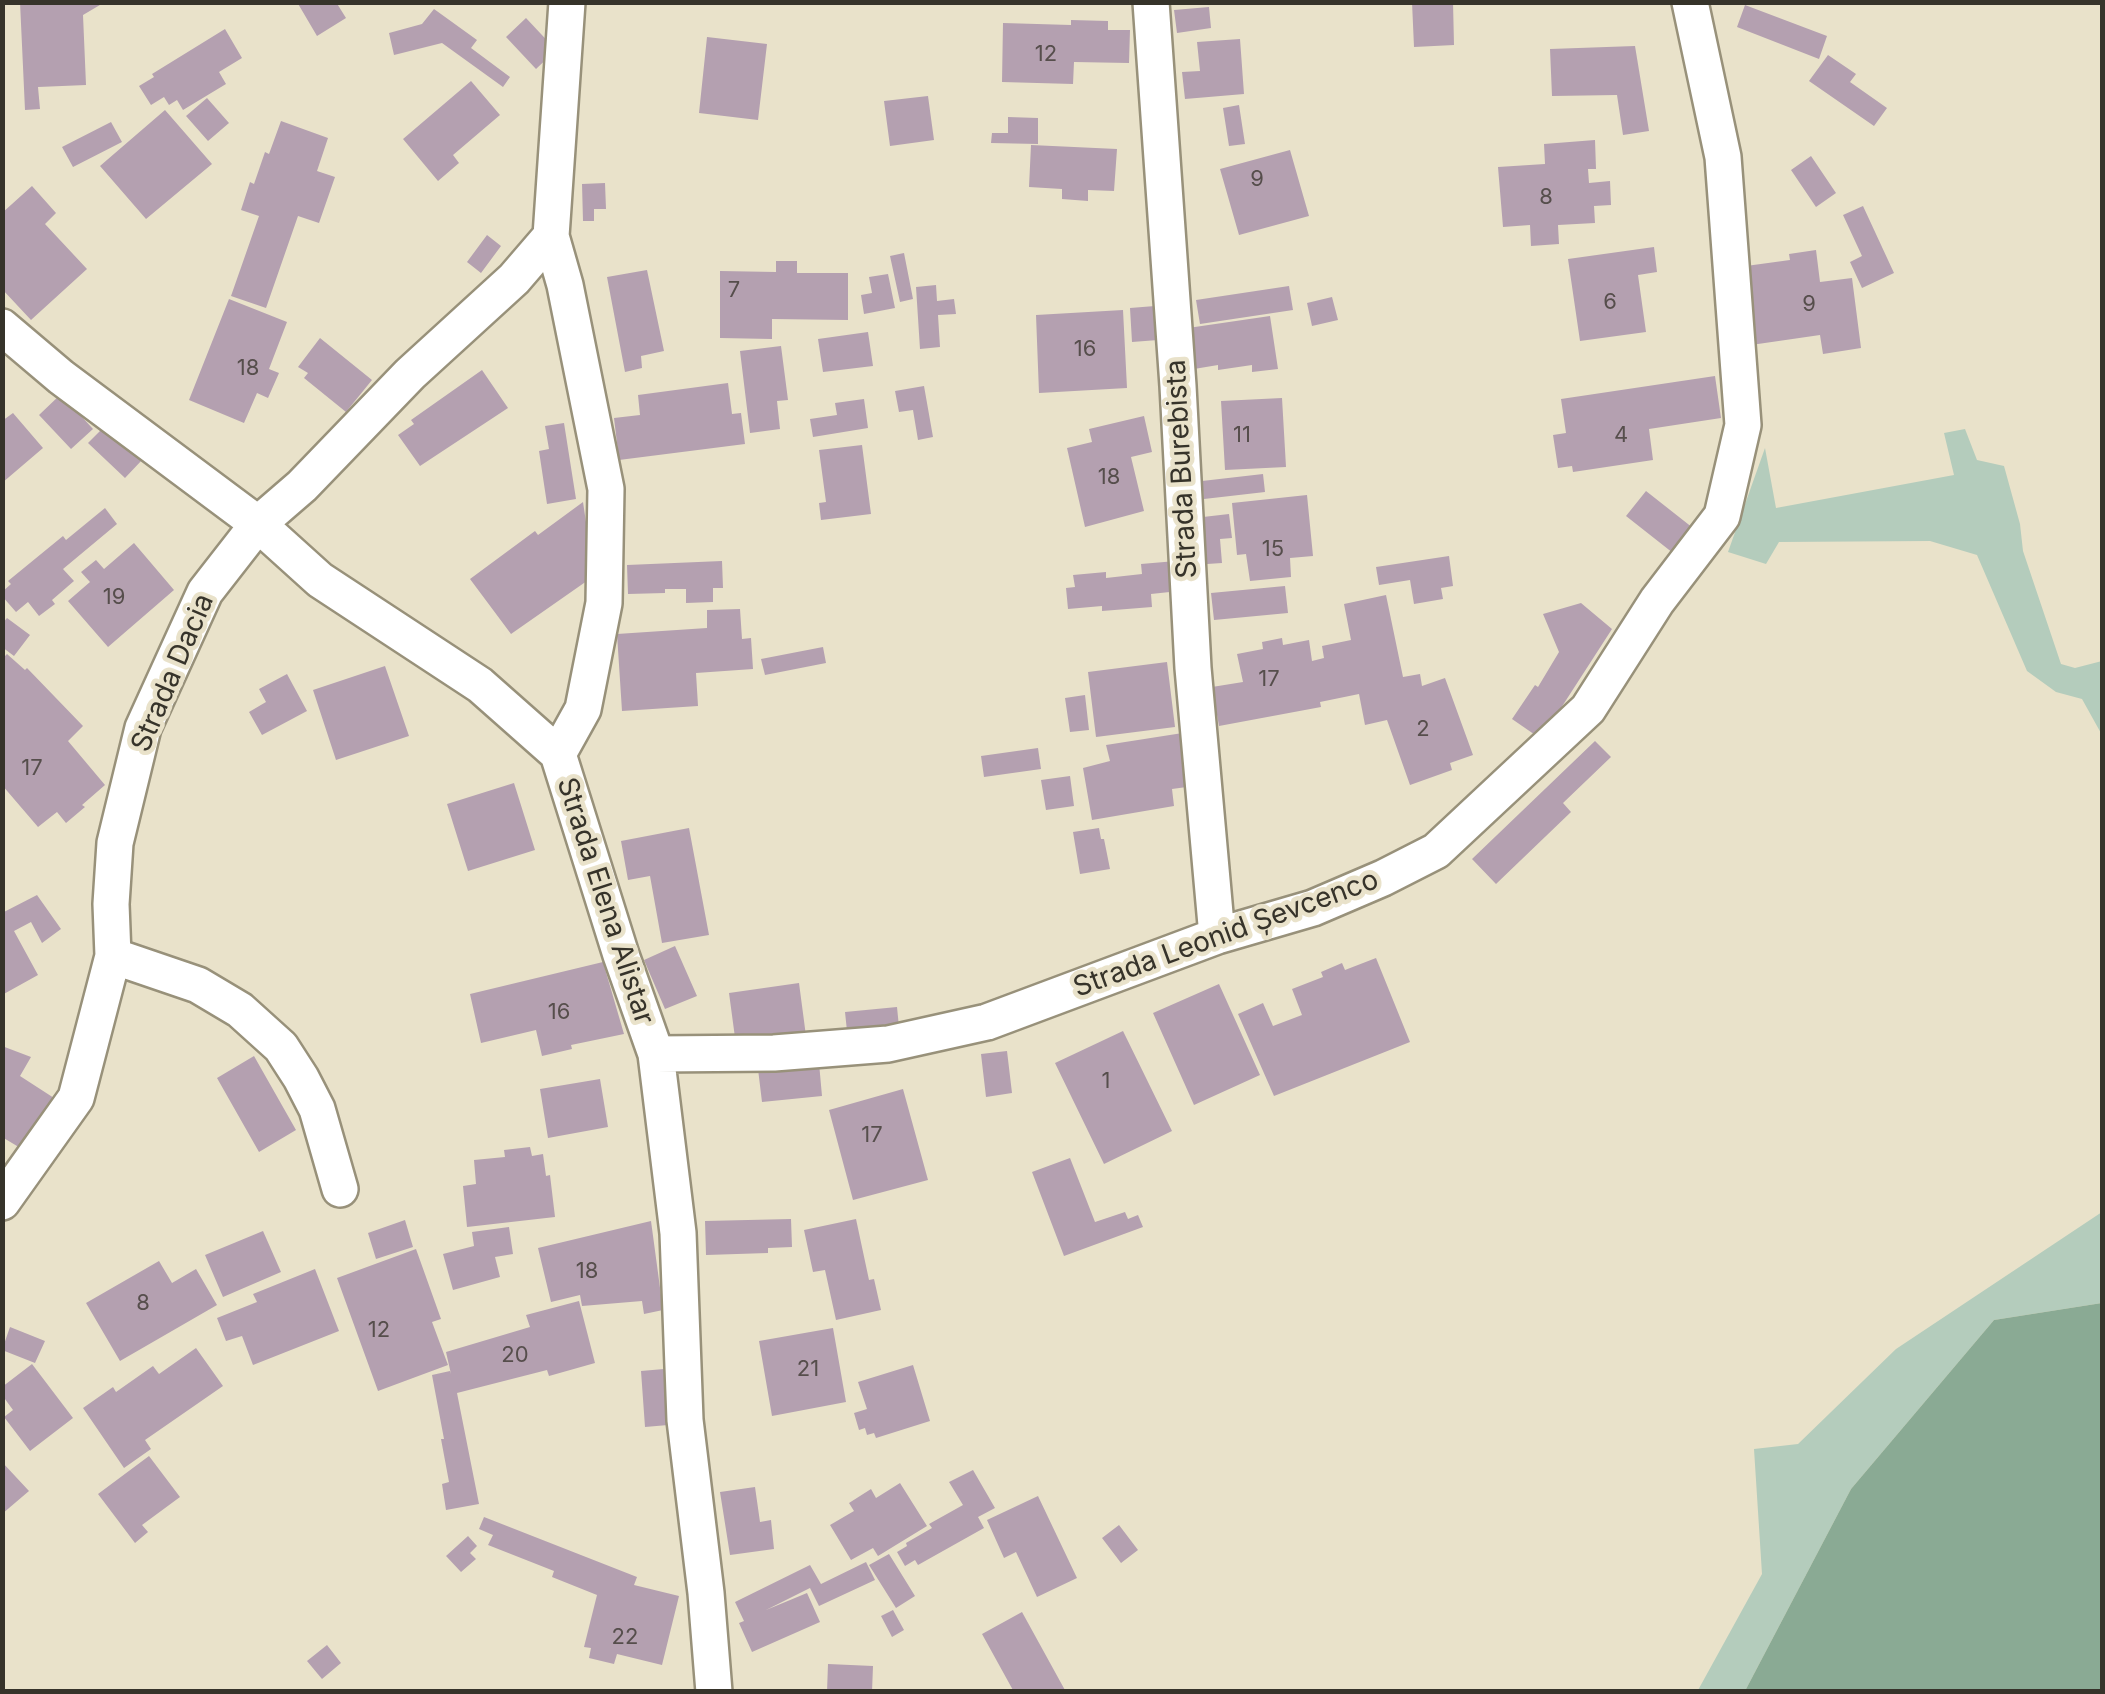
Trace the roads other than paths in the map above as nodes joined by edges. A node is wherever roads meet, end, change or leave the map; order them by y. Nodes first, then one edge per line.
1 (567, 2) edge
2 (1151, 2) edge
3 (1690, 2) edge
4 (551, 236) junction
5 (2, 327) edge
6 (258, 524) junction
7 (558, 754) junction
8 (1216, 936) junction
9 (113, 956) junction
10 (656, 1054) junction
11 (340, 1188) dead end
12 (2, 1202) edge
13 (714, 1692) edge

1 - 4 street, Strada Elena Alistar
2 - 8 street, Strada Burebista
3 - 8 street, Strada Leonid Șevcenco
4 - 6 street, Strada Dacia
4 - 7 street, Strada Elena Alistar
5 - 6 street
6 - 7 street
6 - 9 street, Strada Dacia
7 - 10 street, Strada Elena Alistar
8 - 10 street, Strada Leonid Șevcenco
9 - 11 street
9 - 12 street, Strada Dacia
10 - 13 street, Strada Elena Alistar

